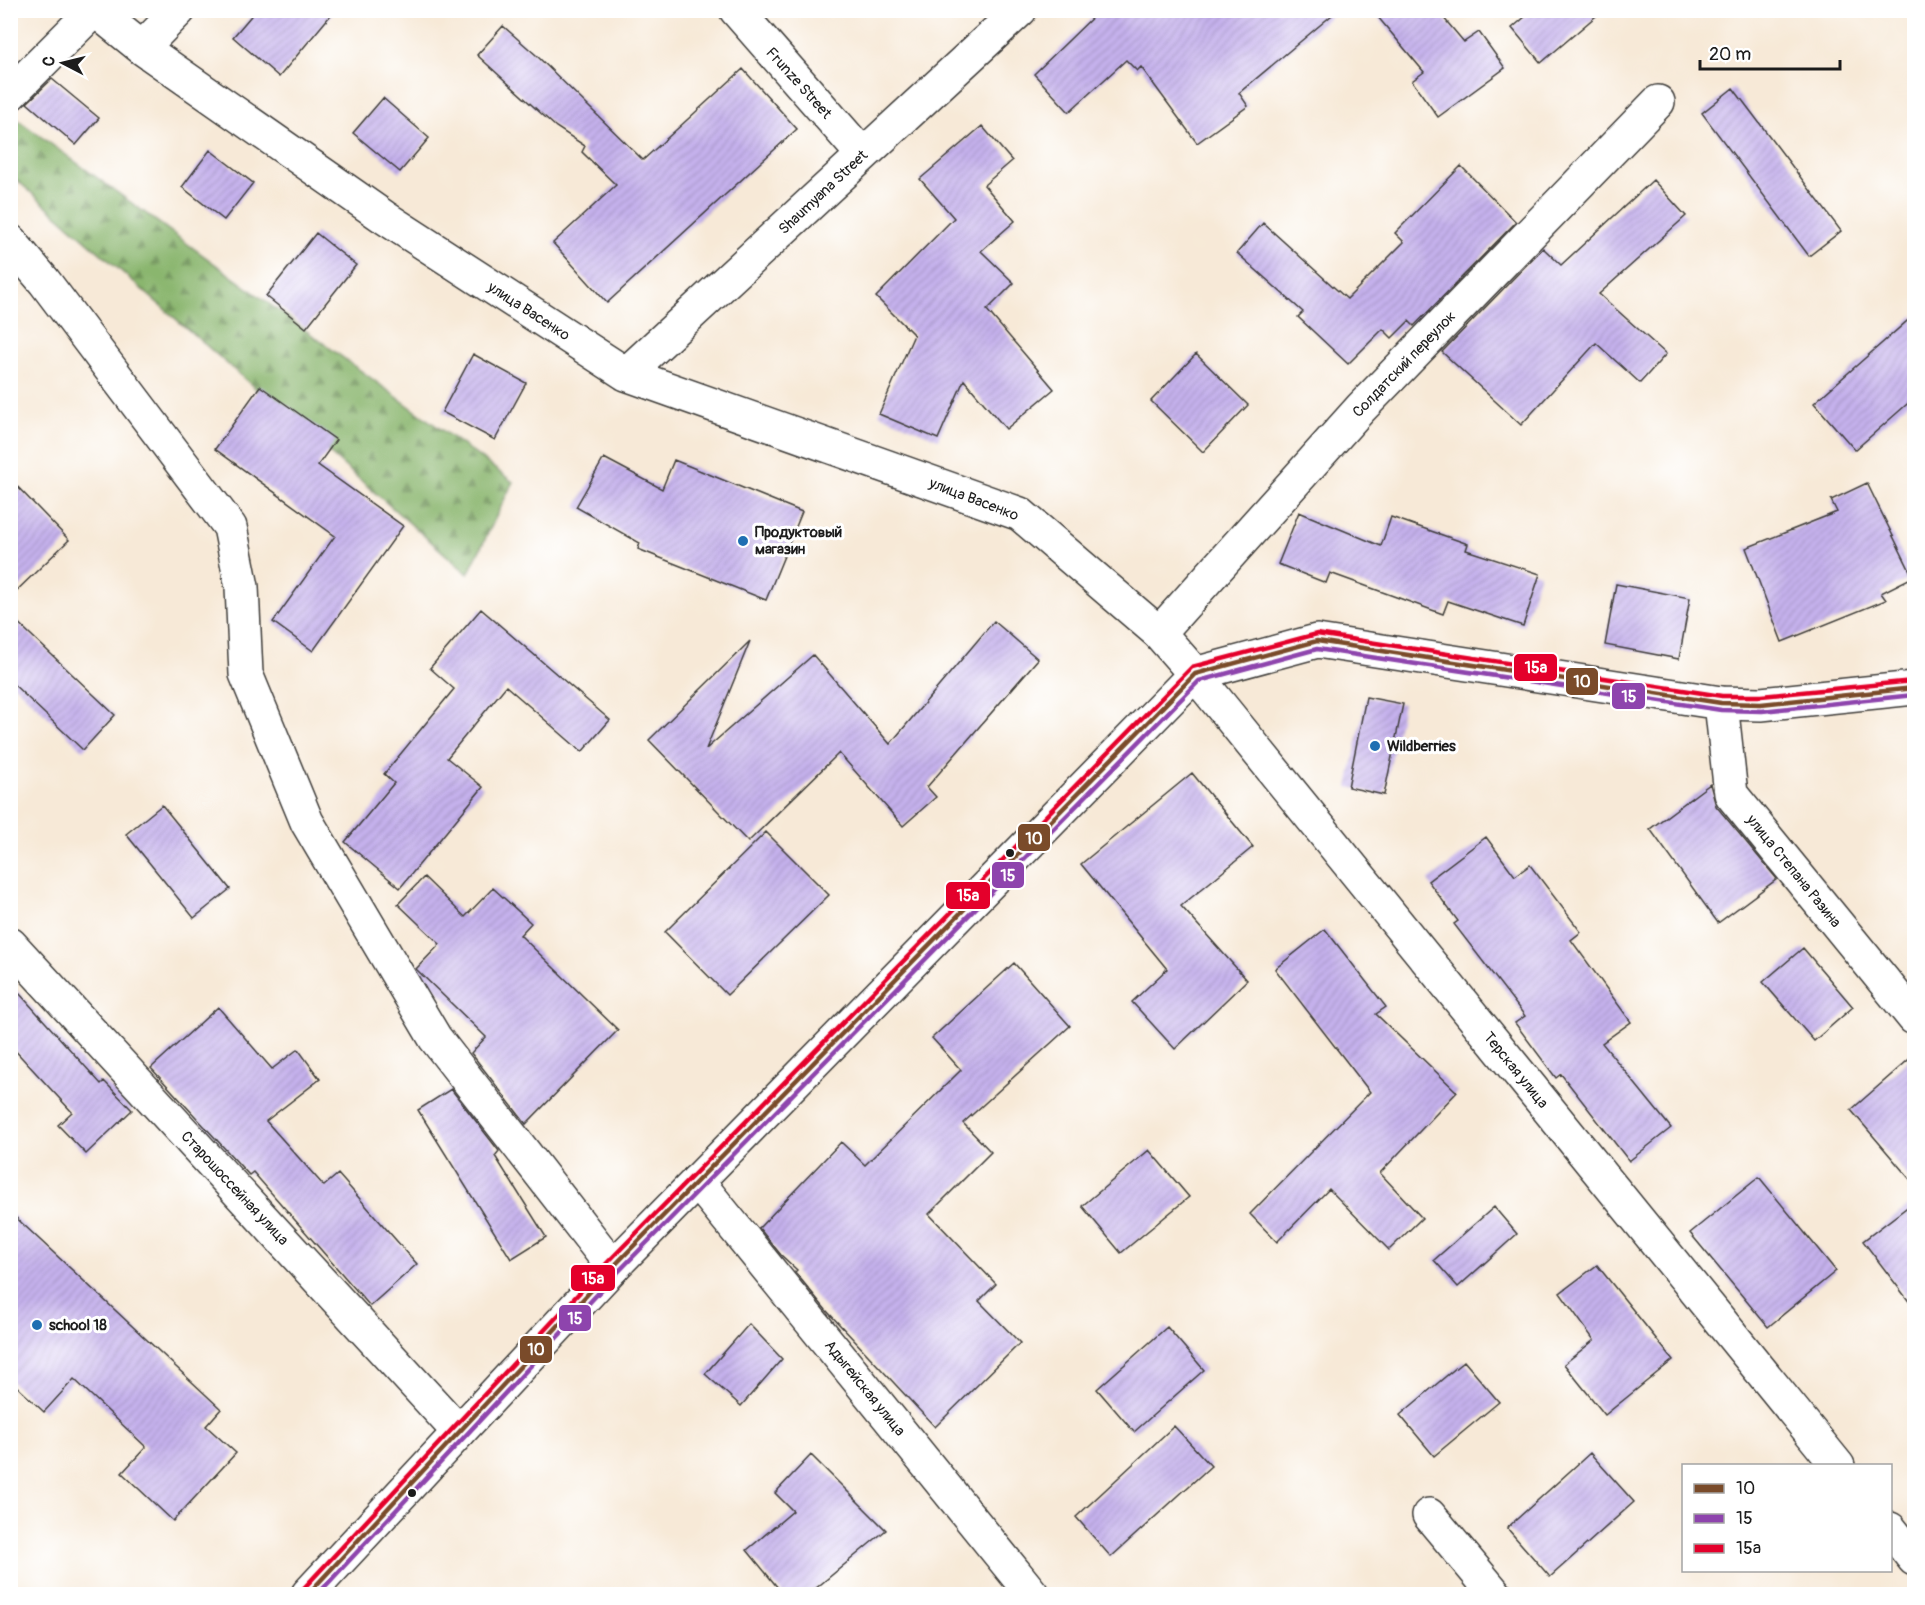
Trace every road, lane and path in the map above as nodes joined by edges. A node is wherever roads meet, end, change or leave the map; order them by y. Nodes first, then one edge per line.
1 (94, 10) edge
2 (179, 10) edge
3 (736, 10) edge
4 (1020, 10) edge
5 (142, 48) junction
6 (10, 94) edge
7 (1658, 102) dead end
8 (863, 155) junction
9 (10, 240) edge
10 (626, 374) junction
11 (1159, 633) junction
12 (1195, 674) junction
13 (1914, 688) edge
14 (1721, 704) junction
15 (10, 944) edge
16 (1914, 1018) edge
17 (697, 1181) junction
18 (613, 1267) junction
19 (459, 1432) junction
20 (1836, 1464) edge
21 (1429, 1515) dead end
22 (1892, 1532) edge
23 (1914, 1559) edge
24 (308, 1594) edge
25 (1032, 1594) edge
26 (1495, 1594) edge

1 - 5 street, улица Васенко
1 - 6 street
2 - 5 street
3 - 8 street, Frunze Street
4 - 8 street, Shaumyana Street
5 - 10 street, улица Васенко
7 - 11 street, Солдатский переулок
8 - 10 street, Shaumyana Street
9 - 18 street
10 - 11 street, улица Васенко
11 - 12 street, улица Васенко
12 - 14 street
12 - 17 street
12 - 20 street, Терская улица
13 - 14 street
14 - 16 street, улица Степана Разина
15 - 19 street, Старошоссейная улица
17 - 18 street
17 - 25 street, Адыгейская улица
18 - 19 street
19 - 24 street
21 - 26 street
22 - 23 street

